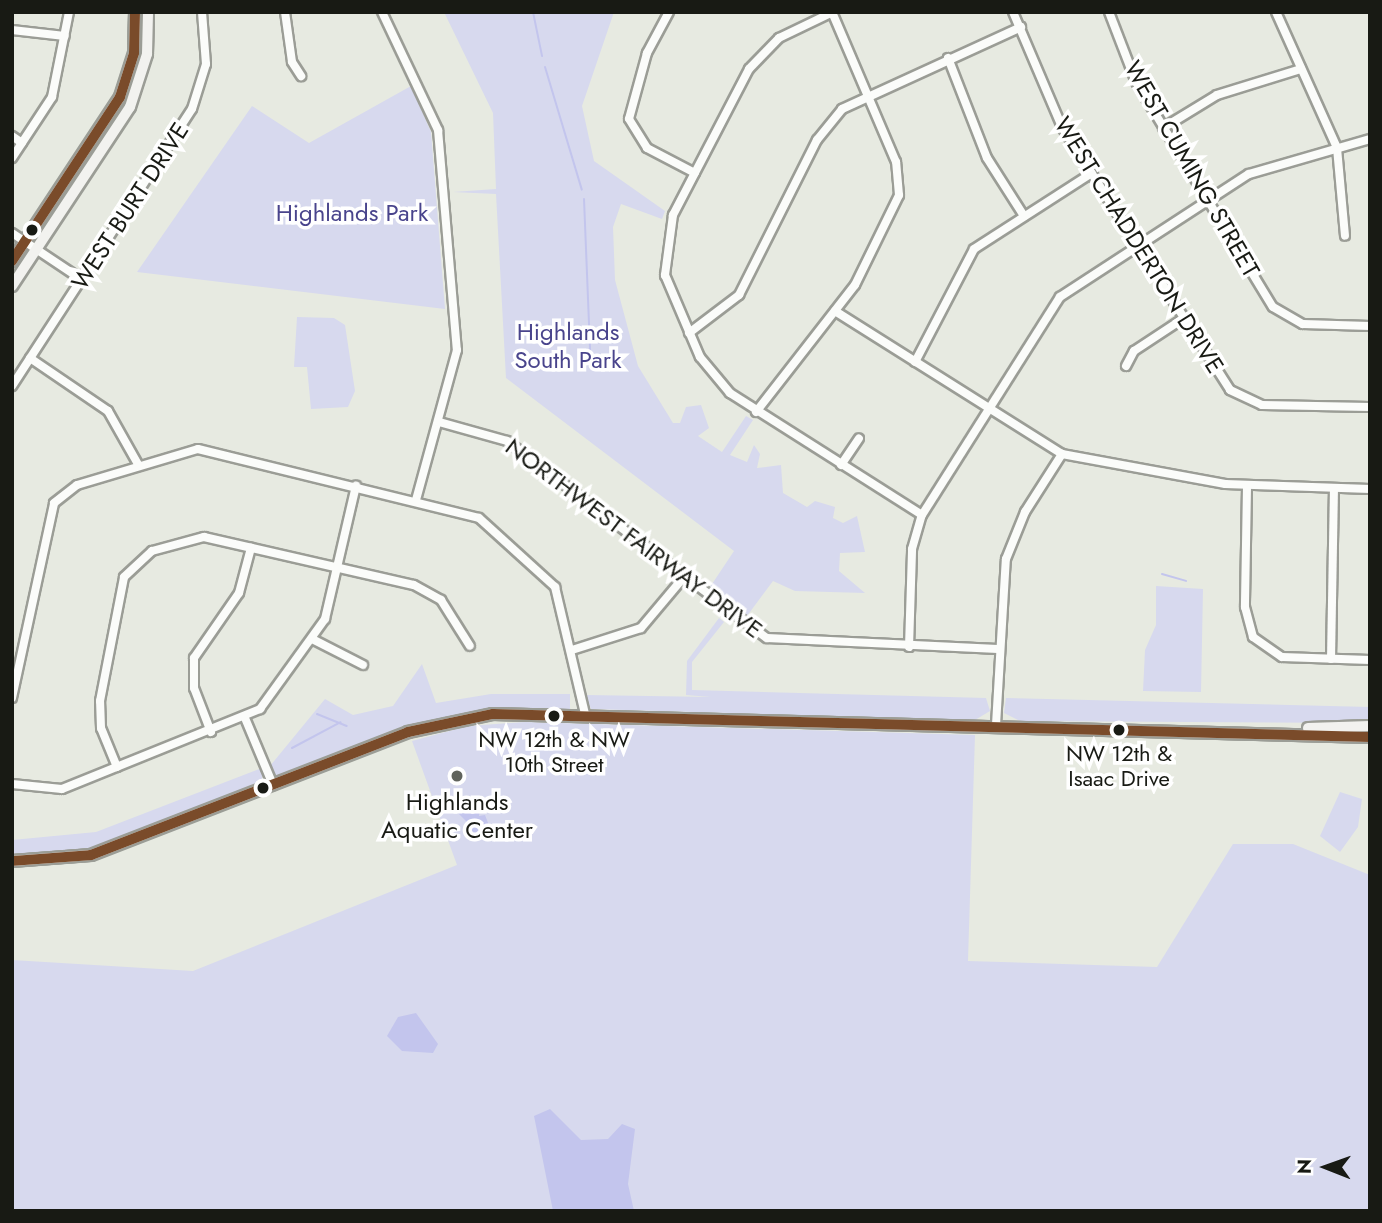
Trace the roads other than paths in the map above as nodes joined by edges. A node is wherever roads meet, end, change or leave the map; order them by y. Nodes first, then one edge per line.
1 (69, 12) edge
2 (135, 12) edge
3 (148, 12) edge
4 (202, 12) edge
5 (285, 12) edge
6 (382, 12) edge
7 (669, 12) edge
8 (832, 12) edge
9 (1013, 12) edge
10 (1109, 12) edge
11 (1276, 12) edge
12 (1021, 27) junction
13 (12, 30) edge
14 (65, 36) junction
15 (948, 58) junction
16 (1301, 69) junction
17 (300, 76) dead end
18 (867, 93) junction
19 (1163, 128) junction
20 (12, 136) edge
21 (1370, 139) edge
22 (22, 143) junction
23 (1336, 148) junction
24 (12, 158) edge
25 (695, 173) junction
26 (1091, 173) junction
27 (1205, 201) junction
28 (1024, 216) junction
29 (12, 233) edge
30 (1345, 236) dead end
31 (25, 242) junction
32 (1137, 244) junction
33 (36, 249) junction
34 (12, 261) edge
35 (82, 279) junction
36 (12, 286) edge
37 (835, 311) junction
38 (1184, 318) junction
39 (1370, 326) edge
40 (689, 334) junction
41 (30, 358) junction
42 (915, 362) junction
43 (1126, 366) dead end
44 (12, 386) edge
45 (1370, 407) edge
46 (986, 408) junction
47 (757, 412) junction
48 (439, 422) junction
49 (859, 438) dead end
50 (1062, 454) junction
51 (139, 466) junction
52 (841, 466) junction
53 (356, 486) junction
54 (1247, 486) junction
55 (1335, 488) junction
56 (1370, 489) edge
57 (416, 500) junction
58 (922, 515) junction
59 (251, 548) junction
60 (337, 568) junction
61 (684, 577) junction
62 (314, 640) junction
63 (470, 646) dead end
64 (909, 647) junction
65 (998, 649) junction
66 (572, 650) junction
67 (1331, 659) junction
68 (1370, 660) edge
69 (363, 664) dead end
70 (12, 698) edge
71 (585, 714) junction
72 (245, 718) junction
73 (996, 725) junction
74 (1370, 726) edge
75 (211, 732) junction
76 (1235, 732) junction
77 (1370, 737) edge
78 (117, 767) junction
79 (12, 784) edge
80 (273, 785) junction
81 (12, 861) edge

1 - 14 street
2 - 31 main road
3 - 33 main road
4 - 35 street, WEST BURT DRIVE
5 - 17 street
6 - 48 street
7 - 25 street
8 - 18 street
8 - 25 street
9 - 12 street, WEST CHADDERTON DRIVE
10 - 19 street, WEST CUMING STREET
11 - 16 street
12 - 15 street
12 - 26 street, WEST CHADDERTON DRIVE
13 - 14 street
14 - 22 street
15 - 18 street
15 - 28 street
16 - 19 street
16 - 23 street
18 - 37 street
18 - 40 street
19 - 27 street, WEST CUMING STREET
20 - 22 street
21 - 23 street
22 - 24 street
23 - 27 street
23 - 30 street
25 - 40 street
26 - 28 street
26 - 32 street, WEST CHADDERTON DRIVE
27 - 32 street
27 - 39 street, WEST CUMING STREET
28 - 42 street
29 - 31 street
31 - 33 street
31 - 34 main road
32 - 38 street, WEST CHADDERTON DRIVE
32 - 46 street
33 - 35 street
33 - 36 main road
35 - 41 street, WEST BURT DRIVE
37 - 42 street
37 - 47 street
38 - 43 street
38 - 45 street, WEST CHADDERTON DRIVE
40 - 47 street
41 - 44 street, WEST BURT DRIVE
41 - 51 street
42 - 46 street
46 - 50 street
46 - 58 street
47 - 52 street
48 - 57 street
48 - 61 street, NORTHWEST FAIRWAY DRIVE
49 - 52 street
50 - 54 street
50 - 65 street
51 - 53 street
51 - 70 street
52 - 58 street
53 - 57 street
53 - 60 street
54 - 55 street
54 - 67 street
55 - 56 street
55 - 67 street
57 - 66 street
58 - 64 street
59 - 60 street
59 - 75 street
59 - 78 street
60 - 62 street
60 - 63 street
61 - 64 street, NORTHWEST FAIRWAY DRIVE
61 - 66 street
62 - 69 street
62 - 72 street
64 - 65 street, NORTHWEST FAIRWAY DRIVE
65 - 73 street
66 - 71 street
67 - 68 street
71 - 73 main road
71 - 80 main road
72 - 75 street
72 - 80 street
73 - 76 main road
74 - 76 main road
75 - 78 street
76 - 77 main road
78 - 79 street
80 - 81 main road

